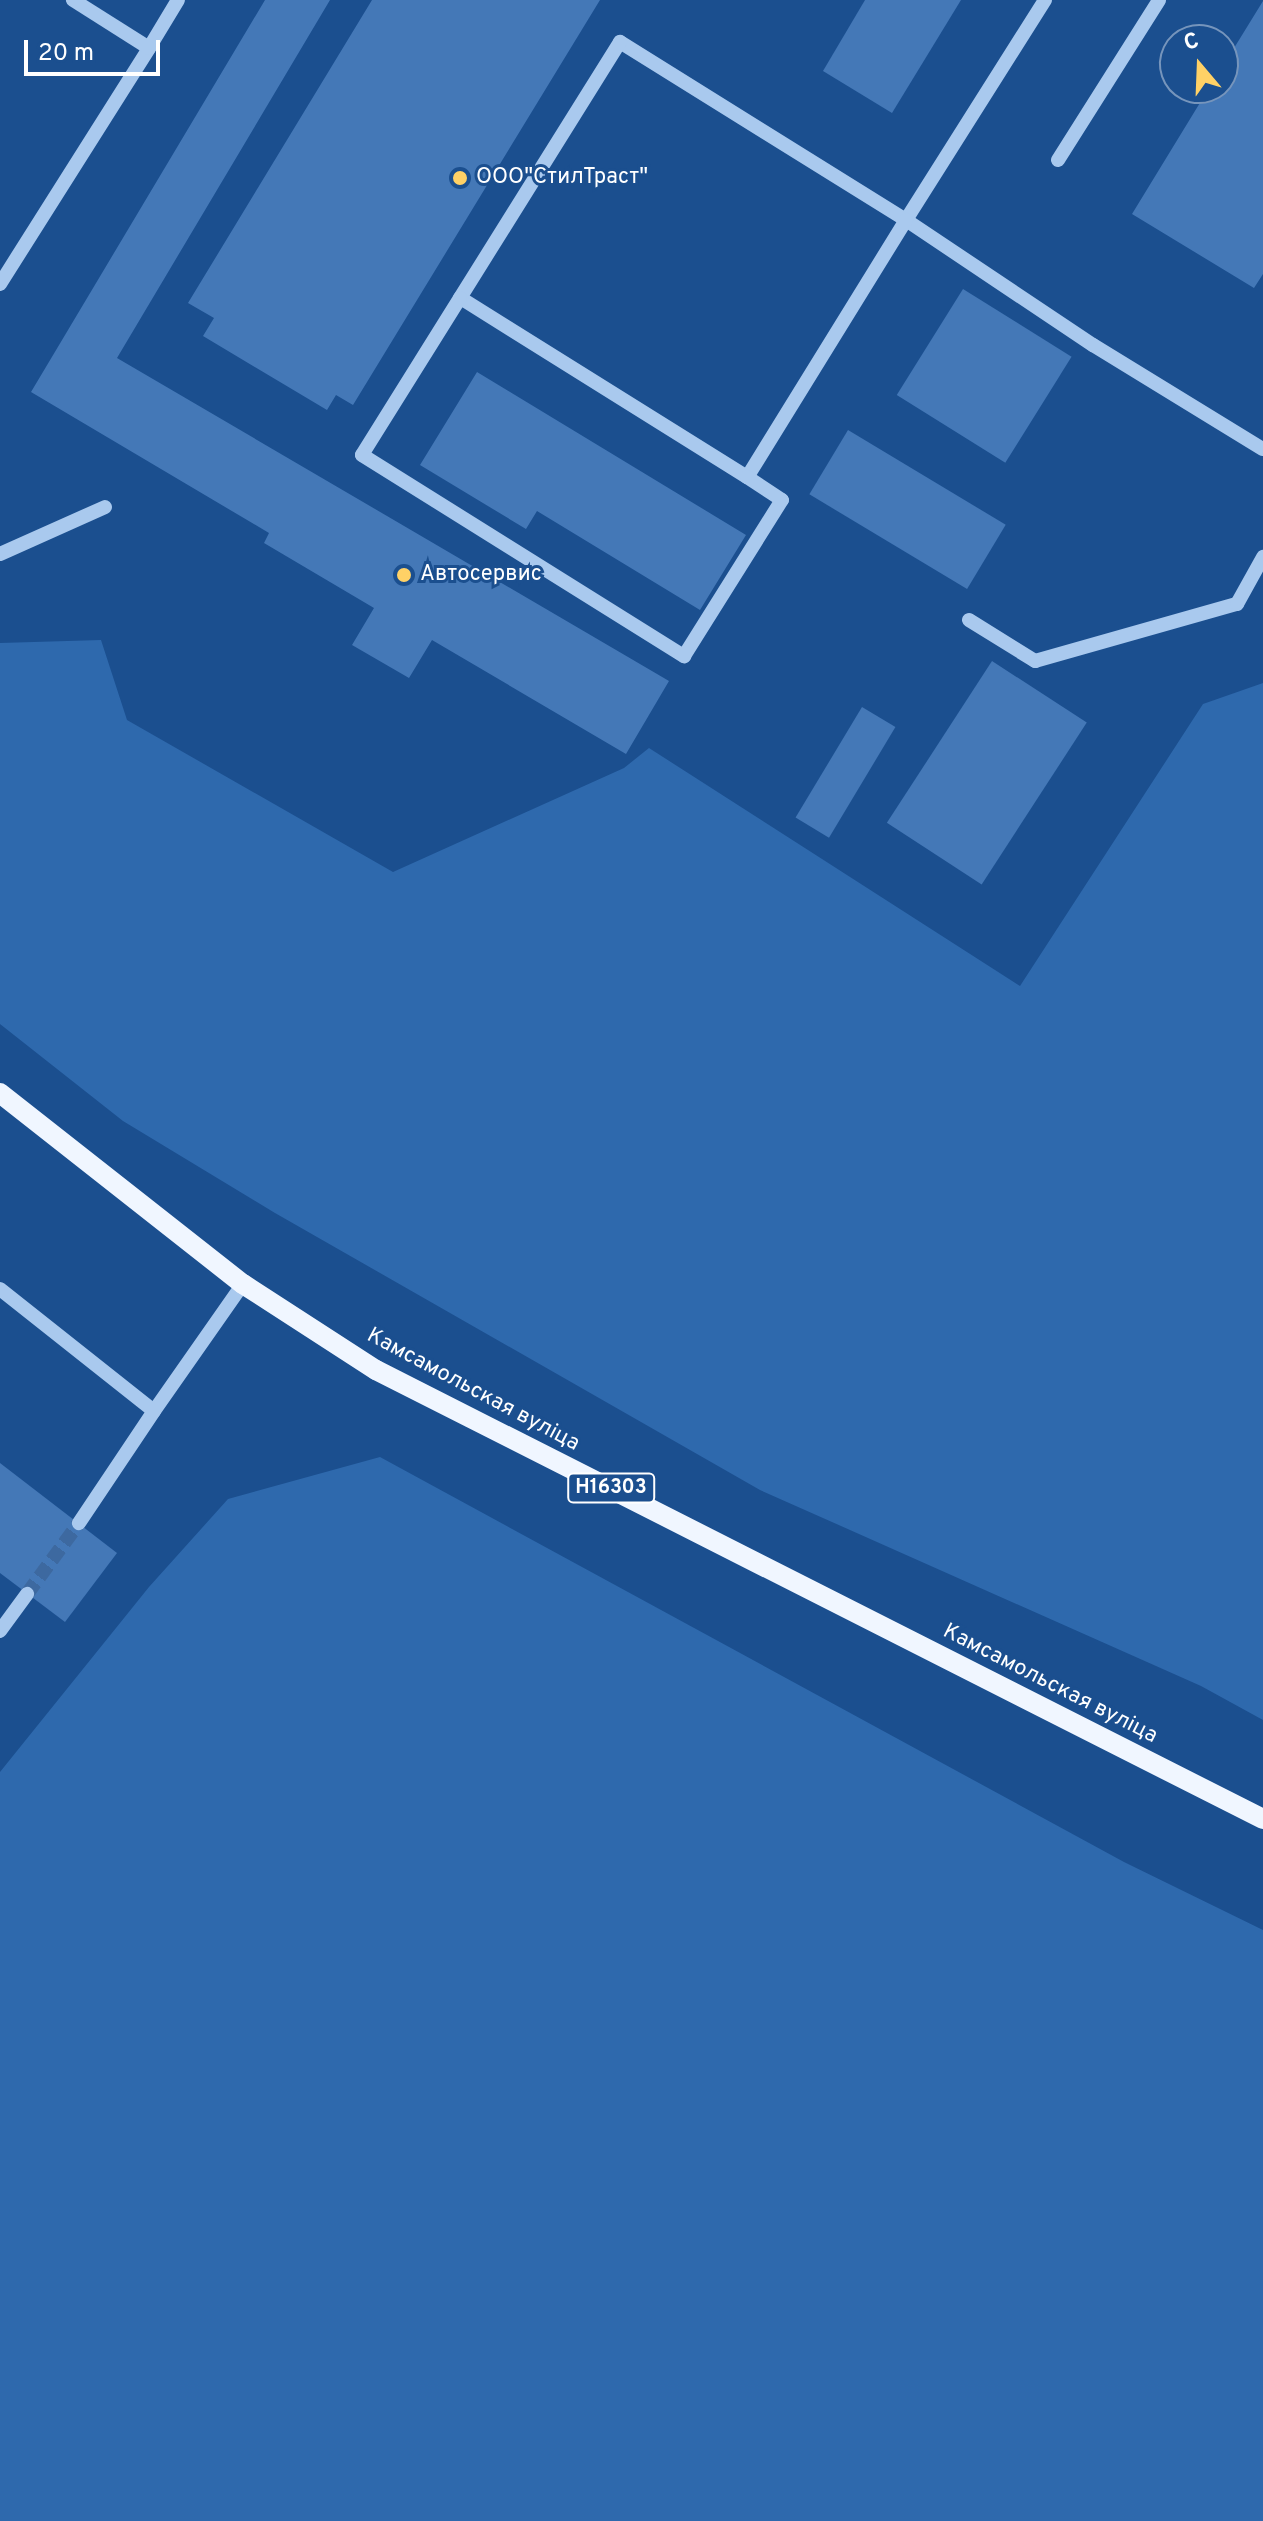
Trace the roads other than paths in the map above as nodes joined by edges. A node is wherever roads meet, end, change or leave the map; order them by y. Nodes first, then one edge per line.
1 (73, 0) edge
2 (178, 0) edge
3 (1045, 0) edge
4 (1159, 0) edge
5 (149, 48) junction
6 (1058, 160) dead end
7 (906, 220) junction
8 (0, 284) edge
9 (460, 298) junction
10 (1263, 449) edge
11 (747, 477) junction
12 (105, 507) dead end
13 (0, 554) edge
14 (1263, 557) edge
15 (969, 620) dead end
16 (0, 1093) edge
17 (243, 1284) junction
18 (0, 1289) edge
19 (154, 1411) junction
20 (79, 1523) tunnel mouth
21 (27, 1594) tunnel mouth
22 (0, 1631) edge
23 (1263, 1819) edge

1 - 5 lane
2 - 5 lane
3 - 7 lane
4 - 6 lane
5 - 8 lane
7 - 9 lane
7 - 10 lane
7 - 11 lane
9 - 11 lane
9 - 11 lane
12 - 13 lane
14 - 15 lane
16 - 17 main road, Камсамольская вуліца / Н16303
17 - 19 lane
17 - 23 main road, Камсамольская вуліца / Н16303
18 - 19 lane
19 - 20 lane
21 - 22 lane

